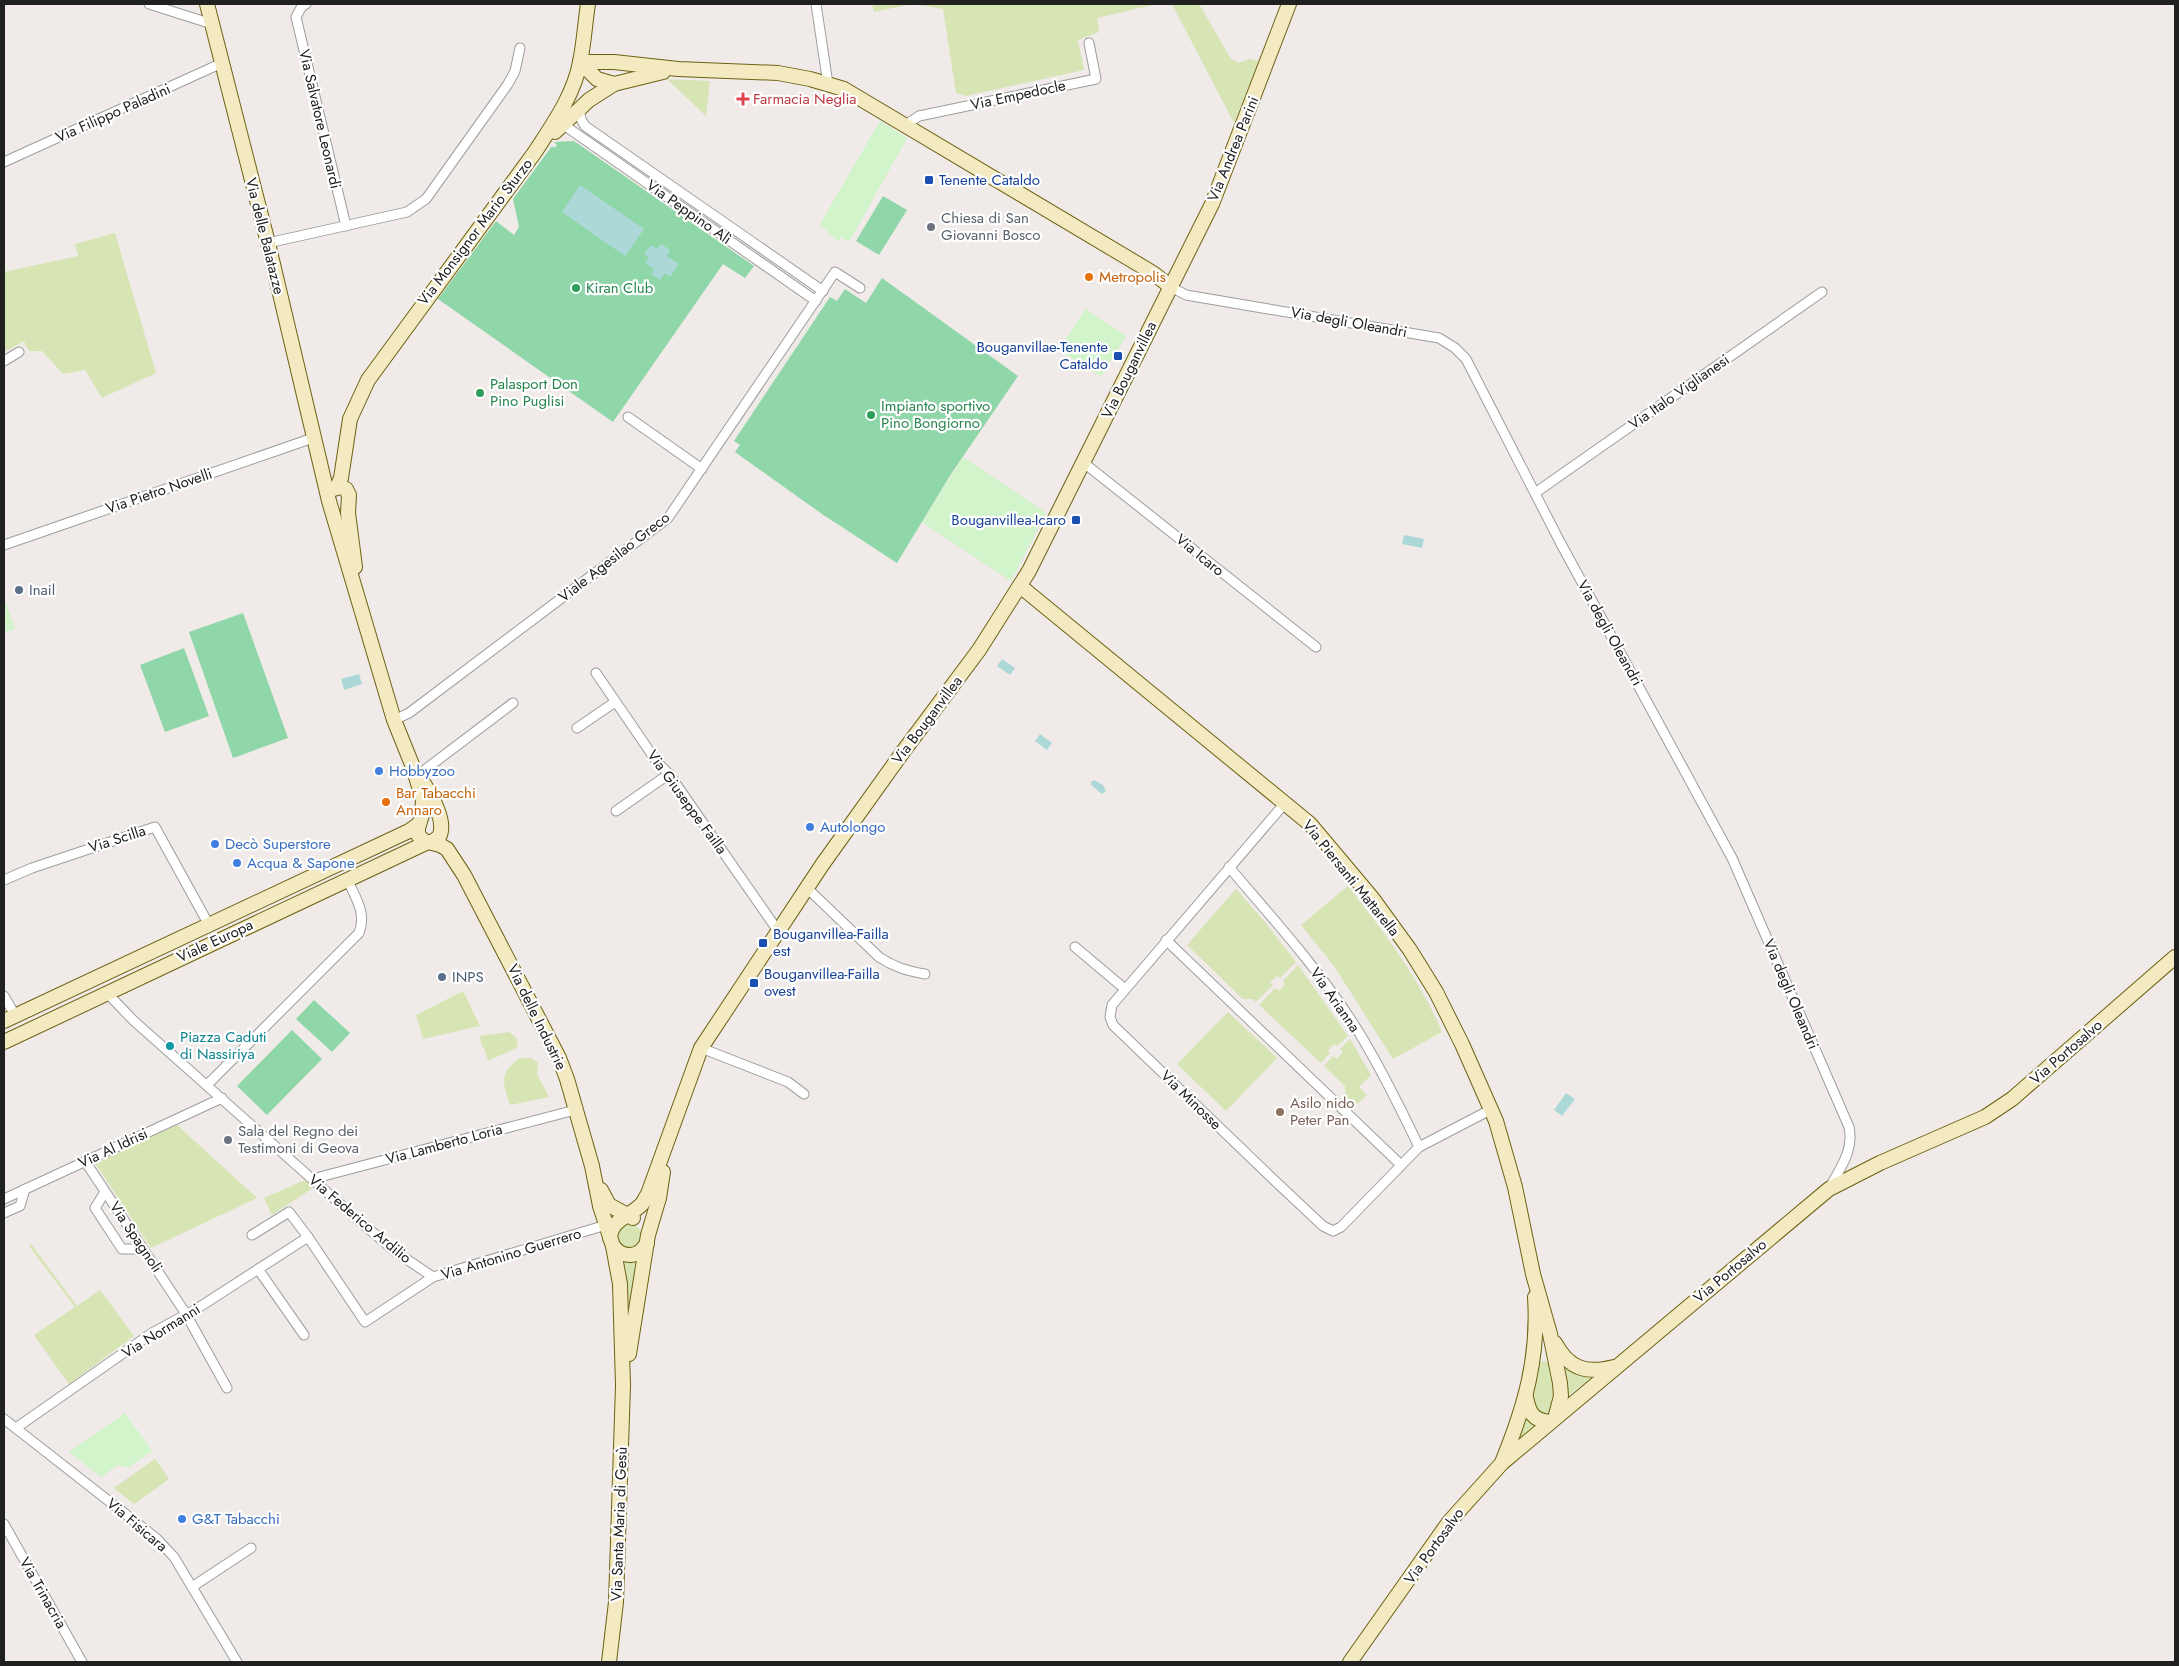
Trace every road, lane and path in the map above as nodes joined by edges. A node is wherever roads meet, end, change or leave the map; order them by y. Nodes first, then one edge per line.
1 (149, 4) edge
2 (207, 4) edge
3 (306, 4) edge
4 (588, 4) edge
5 (816, 4) edge
6 (1289, 5) edge
7 (212, 24) junction
8 (585, 29) junction
9 (1089, 43) dead end
10 (520, 48) dead end
11 (580, 62) junction
12 (614, 62) junction
13 (222, 64) junction
14 (678, 69) junction
15 (614, 84) junction
16 (828, 84) junction
17 (579, 108) junction
18 (559, 122) junction
19 (907, 124) junction
20 (4, 162) edge
21 (346, 226) junction
22 (268, 243) junction
23 (1171, 287) junction
24 (860, 288) dead end
25 (823, 291) junction
26 (1822, 292) dead end
27 (816, 301) junction
28 (19, 352) dead end
29 (4, 361) edge
30 (628, 417) dead end
31 (313, 438) junction
32 (1084, 463) junction
33 (702, 469) junction
34 (1535, 493) junction
35 (338, 495) junction
36 (4, 545) edge
37 (1020, 586) junction
38 (1316, 647) dead end
39 (596, 673) dead end
40 (615, 702) junction
41 (513, 703) dead end
42 (394, 720) junction
43 (577, 728) dead end
44 (416, 771) junction
45 (669, 774) junction
46 (1285, 803) junction
47 (616, 811) dead end
48 (420, 823) junction
49 (441, 827) junction
50 (430, 842) junction
51 (1229, 867) junction
52 (464, 875) junction
53 (347, 879) junction
54 (4, 880) edge
55 (807, 888) junction
56 (208, 924) junction
57 (778, 931) junction
58 (1166, 940) junction
59 (1075, 947) dead end
60 (2175, 957) edge
61 (925, 974) dead end
62 (1125, 989) junction
63 (106, 993) junction
64 (4, 996) edge
65 (9, 1018) edge
66 (4, 1042) edge
67 (701, 1048) junction
68 (207, 1085) junction
69 (804, 1094) dead end
70 (222, 1098) junction
71 (575, 1110) junction
72 (1490, 1110) junction
73 (668, 1142) junction
74 (1419, 1147) junction
75 (85, 1161) junction
76 (1402, 1165) junction
77 (592, 1166) junction
78 (312, 1179) junction
79 (25, 1189) junction
80 (1829, 1190) junction
81 (105, 1192) junction
82 (4, 1199) edge
83 (4, 1213) edge
84 (628, 1217) junction
85 (252, 1235) dead end
86 (610, 1236) junction
87 (308, 1237) junction
88 (648, 1239) junction
89 (143, 1249) junction
90 (258, 1269) junction
91 (1533, 1274) junction
92 (433, 1278) junction
93 (186, 1314) junction
94 (1550, 1334) junction
95 (304, 1335) dead end
96 (1614, 1367) junction
97 (623, 1384) junction
98 (227, 1388) dead end
99 (1526, 1398) junction
100 (4, 1418) edge
101 (1553, 1419) junction
102 (16, 1428) junction
103 (1502, 1463) junction
104 (5, 1530) edge
105 (251, 1548) dead end
106 (192, 1587) junction
107 (82, 1662) edge
108 (237, 1662) edge
109 (608, 1662) edge
110 (1350, 1662) edge

1 - 7 street
2 - 7 street, Via delle Balatazze
3 - 21 street, Via Salvatore Leonardi
4 - 8 street
5 - 16 street
6 - 23 street, Via Andrea Parini
7 - 13 street, Via delle Balatazze
8 - 11 street
8 - 12 street
9 - 19 street, Via Empedocle
10 - 21 street
11 - 12 street
11 - 15 street
11 - 18 street
12 - 14 street
13 - 20 street, Via Filippo Paladini
13 - 22 street, Via delle Balatazze
14 - 15 street
14 - 16 street
15 - 17 street, Via Monsignor Mario Sturzo
16 - 19 street
17 - 18 street, Via Monsignor Mario Sturzo
17 - 25 street, Via Peppino Alì
18 - 27 street, Via Peppino Alì
18 - 35 street, Via Monsignor Mario Sturzo
19 - 23 street
21 - 22 street
22 - 31 street, Via delle Balatazze
23 - 32 street, Via Bouganvillea
23 - 34 street, Via degli Oleandri
24 - 25 street, Viale Agesilao Greco
25 - 27 street, Viale Agesilao Greco
26 - 34 street, Via Italo Viglianesi
27 - 33 street, Viale Agesilao Greco
28 - 29 street
30 - 33 street
31 - 35 street, Via delle Balatazze
31 - 36 street, Via Pietro Novelli
32 - 37 street, Via Bouganvillea
32 - 38 street, Via Icaro
33 - 42 street, Viale Agesilao Greco
34 - 80 street, Via degli Oleandri
35 - 42 street, Via delle Balatazze
37 - 46 street, Via Piersanti Mattarella
37 - 55 street, Via Bouganvillea
39 - 40 street, Via Giuseppe Failla
40 - 43 street
40 - 45 street, Via Giuseppe Failla
41 - 44 street
42 - 44 street
44 - 48 street
44 - 49 street
45 - 47 street
45 - 57 street, Via Giuseppe Failla
46 - 51 street, Via Minosse
46 - 72 street, Via Piersanti Mattarella
48 - 49 street
48 - 50 street
48 - 56 street, Viale Europa
49 - 50 street
49 - 52 street
50 - 52 street
50 - 53 street, Viale Europa
51 - 58 street, Via Minosse
51 - 74 street, Via Arianna
52 - 71 street, Via delle Industrie
53 - 63 street, Viale Europa
53 - 68 street
54 - 56 street, Via Scilla
55 - 57 street, Via Bouganvillea
55 - 61 street
56 - 65 street, Viale Europa
57 - 67 street, Via Bouganvillea
58 - 62 street, Via Minosse
58 - 76 street
59 - 62 street
60 - 80 street, Via Portosalvo
62 - 76 street, Via Minosse
63 - 66 street, Viale Europa
63 - 68 street, Via Federico Ardilio
64 - 65 street
67 - 69 street
67 - 73 street, Via Bouganvillea
68 - 70 street, Via Federico Ardilio
70 - 75 street, Via Al Idrisi
70 - 78 street, Via Federico Ardilio
71 - 77 street, Via delle Industrie
71 - 78 street, Via Lamberto Loria
72 - 74 street, Via Minosse
72 - 91 street, Via Piersanti Mattarella
73 - 84 street
73 - 88 street
74 - 76 street, Via Minosse
75 - 79 street, Via Al Idrisi
75 - 81 street, Via Spagnoli
77 - 84 street
77 - 86 street
78 - 92 street, Via Federico Ardilio
79 - 82 street, Via Al Idrisi
79 - 83 street
80 - 96 street, Via Portosalvo
81 - 89 street, Via Spagnoli
81 - 89 street
84 - 86 street
84 - 88 street
85 - 87 street, Via Antonino Guerrero
86 - 88 street
86 - 92 street, Via Antonino Guerrero
86 - 97 street
87 - 90 street, Via Normanni
87 - 92 street, Via Antonino Guerrero
88 - 97 street
89 - 93 street, Via Spagnoli
90 - 93 street, Via Normanni
90 - 95 street
91 - 94 street
91 - 99 street
93 - 98 street, Via Spagnoli
93 - 102 street, Via Normanni
94 - 96 street
94 - 101 street
96 - 101 street, Via Portosalvo
97 - 109 street, Via Santa Maria di Gesù
99 - 101 street
99 - 103 street
100 - 102 street, Via Fisicara
101 - 103 street, Via Portosalvo
102 - 106 street, Via Fisicara
103 - 110 street, Via Portosalvo
104 - 107 street, Via Trinacria
105 - 106 street
106 - 108 street, Via Fisicara

